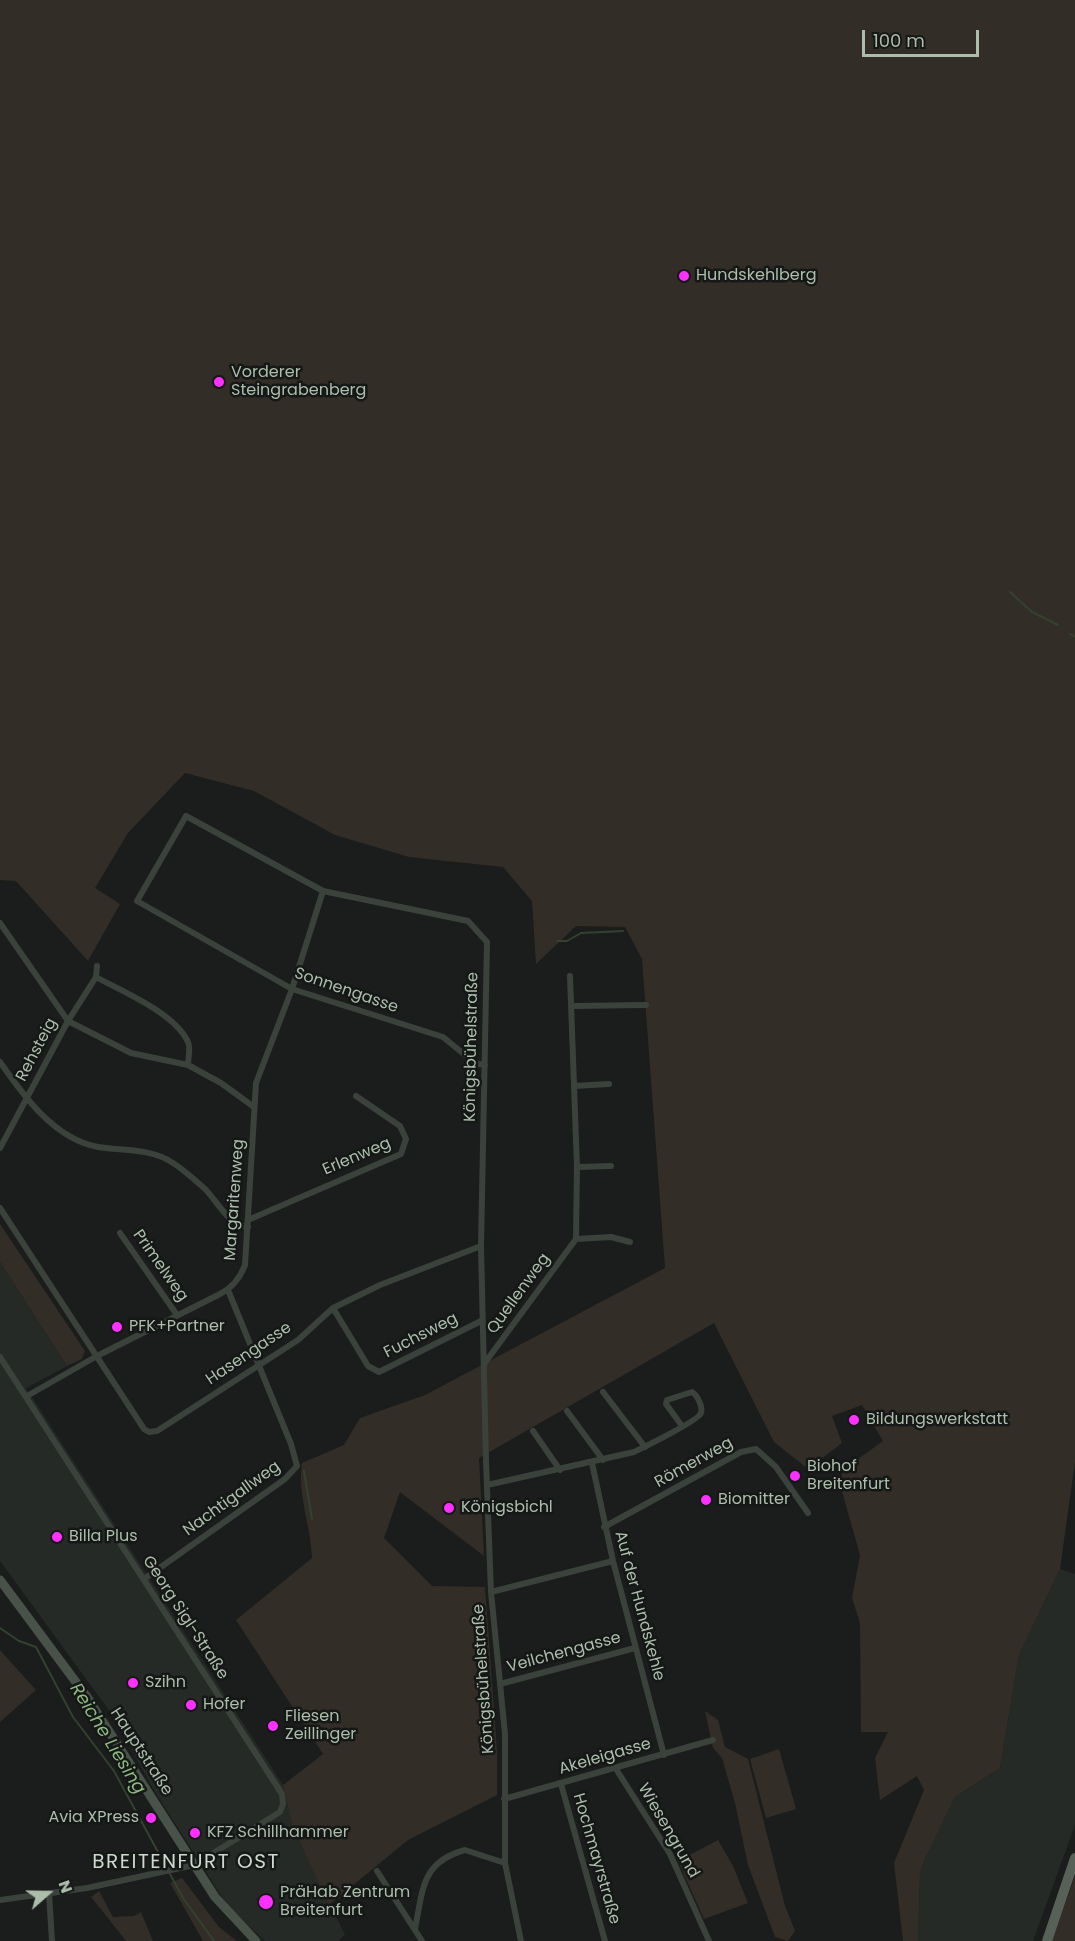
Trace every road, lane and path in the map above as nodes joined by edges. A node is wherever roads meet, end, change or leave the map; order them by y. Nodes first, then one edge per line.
1 (323, 891) junction
2 (137, 901) joint
3 (0, 924) edge
4 (97, 966) dead end
5 (570, 976) dead end
6 (96, 977) junction
7 (292, 988) junction
8 (646, 1005) dead end
9 (572, 1006) junction
10 (68, 1021) junction
11 (0, 1062) edge
12 (188, 1065) junction
13 (485, 1065) junction
14 (609, 1084) dead end
15 (574, 1086) junction
16 (356, 1096) dead end
17 (26, 1099) junction
18 (254, 1107) junction
19 (0, 1148) edge
20 (611, 1166) dead end
21 (577, 1167) junction
22 (0, 1208) edge
23 (248, 1223) junction
24 (120, 1233) dead end
25 (576, 1239) junction
26 (630, 1242) dead end
27 (481, 1246) junction
28 (228, 1290) junction
29 (333, 1308) junction
30 (177, 1315) junction
31 (482, 1320) junction
32 (96, 1356) junction
33 (0, 1357) edge
34 (483, 1365) junction
35 (258, 1366) junction
36 (603, 1392) dead end
37 (27, 1396) junction
38 (567, 1411) dead end
39 (682, 1426) junction
40 (533, 1431) dead end
41 (645, 1447) junction
42 (603, 1460) junction
43 (592, 1463) junction
44 (560, 1470) junction
45 (487, 1485) junction
46 (808, 1513) dead end
47 (604, 1527) junction
48 (613, 1561) junction
49 (144, 1579) junction
50 (0, 1580) edge
51 (491, 1592) junction
52 (635, 1648) junction
53 (500, 1684) junction
54 (712, 1740) dead end
55 (664, 1755) junction
56 (616, 1769) junction
57 (561, 1784) junction
58 (504, 1799) junction
59 (1075, 1858) edge
60 (505, 1863) junction
61 (194, 1865) junction
62 (377, 1871) dead end
63 (49, 1893) junction
64 (0, 1900) edge
65 (415, 1929) junction
66 (52, 1941) edge
67 (256, 1941) edge
68 (422, 1941) edge
69 (520, 1941) edge
70 (605, 1941) edge
71 (709, 1941) edge
72 (1047, 1941) edge

1 - 2 street, Königsbühelstraße
1 - 7 street, Margaritenweg
1 - 13 street, Königsbühelstraße
2 - 7 street, Sonnengasse
3 - 10 street
4 - 6 street, Rehsteig
5 - 9 street
6 - 10 street, Rehsteig
6 - 12 street
7 - 13 street, Sonnengasse
7 - 18 street, Margaritenweg
8 - 9 street
9 - 15 street
10 - 12 street
10 - 17 street, Rehsteig
11 - 17 street
12 - 18 street
13 - 27 street, Königsbühelstraße
14 - 15 street
15 - 21 street
16 - 23 street, Erlenweg
17 - 19 street, Rehsteig
17 - 23 street
18 - 23 street, Margaritenweg
20 - 21 street
21 - 25 street
22 - 32 street
23 - 28 street, Margaritenweg
24 - 30 street, Primelweg
25 - 26 street
25 - 34 street, Quellenweg
27 - 29 street, Hasengasse
27 - 31 street, Königsbühelstraße
28 - 30 street, Margaritenweg
28 - 35 street, Nachtigallweg
29 - 31 street, Fuchsweg
29 - 35 street, Hasengasse
30 - 32 street, Margaritenweg
31 - 34 street, Königsbühelstraße
32 - 35 street, Hasengasse
32 - 37 street, Margaritenweg
33 - 37 street, Georg Sigl-Straße
34 - 45 street, Königsbühelstraße
35 - 49 street, Nachtigallweg
36 - 41 street
37 - 49 street, Georg Sigl-Straße
38 - 42 street
39 - 39 street
39 - 41 street
40 - 44 street
41 - 42 street
42 - 43 street
43 - 44 street
43 - 47 street, Auf der Hundskehle
44 - 45 street
45 - 51 street, Königsbühelstraße
46 - 47 street, Römerweg
47 - 48 street, Auf der Hundskehle
48 - 51 street
48 - 52 street, Auf der Hundskehle
49 - 61 street, Georg Sigl-Straße
50 - 61 main road, Hauptstraße
51 - 53 street, Königsbühelstraße
52 - 53 street, Veilchengasse
52 - 55 street, Auf der Hundskehle
53 - 58 street, Königsbühelstraße
54 - 55 street, Akeleigasse
55 - 56 street, Akeleigasse
56 - 57 street, Akeleigasse
56 - 71 street, Wiesengrund
57 - 58 street, Akeleigasse
57 - 70 street, Hochmayrstraße
58 - 60 street, Königsbühelstraße
59 - 72 main road
60 - 65 street
60 - 69 street, Königsbühelstraße
61 - 63 street, Georg Sigl-Straße
61 - 67 main road, Hauptstraße
62 - 65 street
63 - 64 street, Georg Sigl-Straße
63 - 66 street
65 - 68 street

